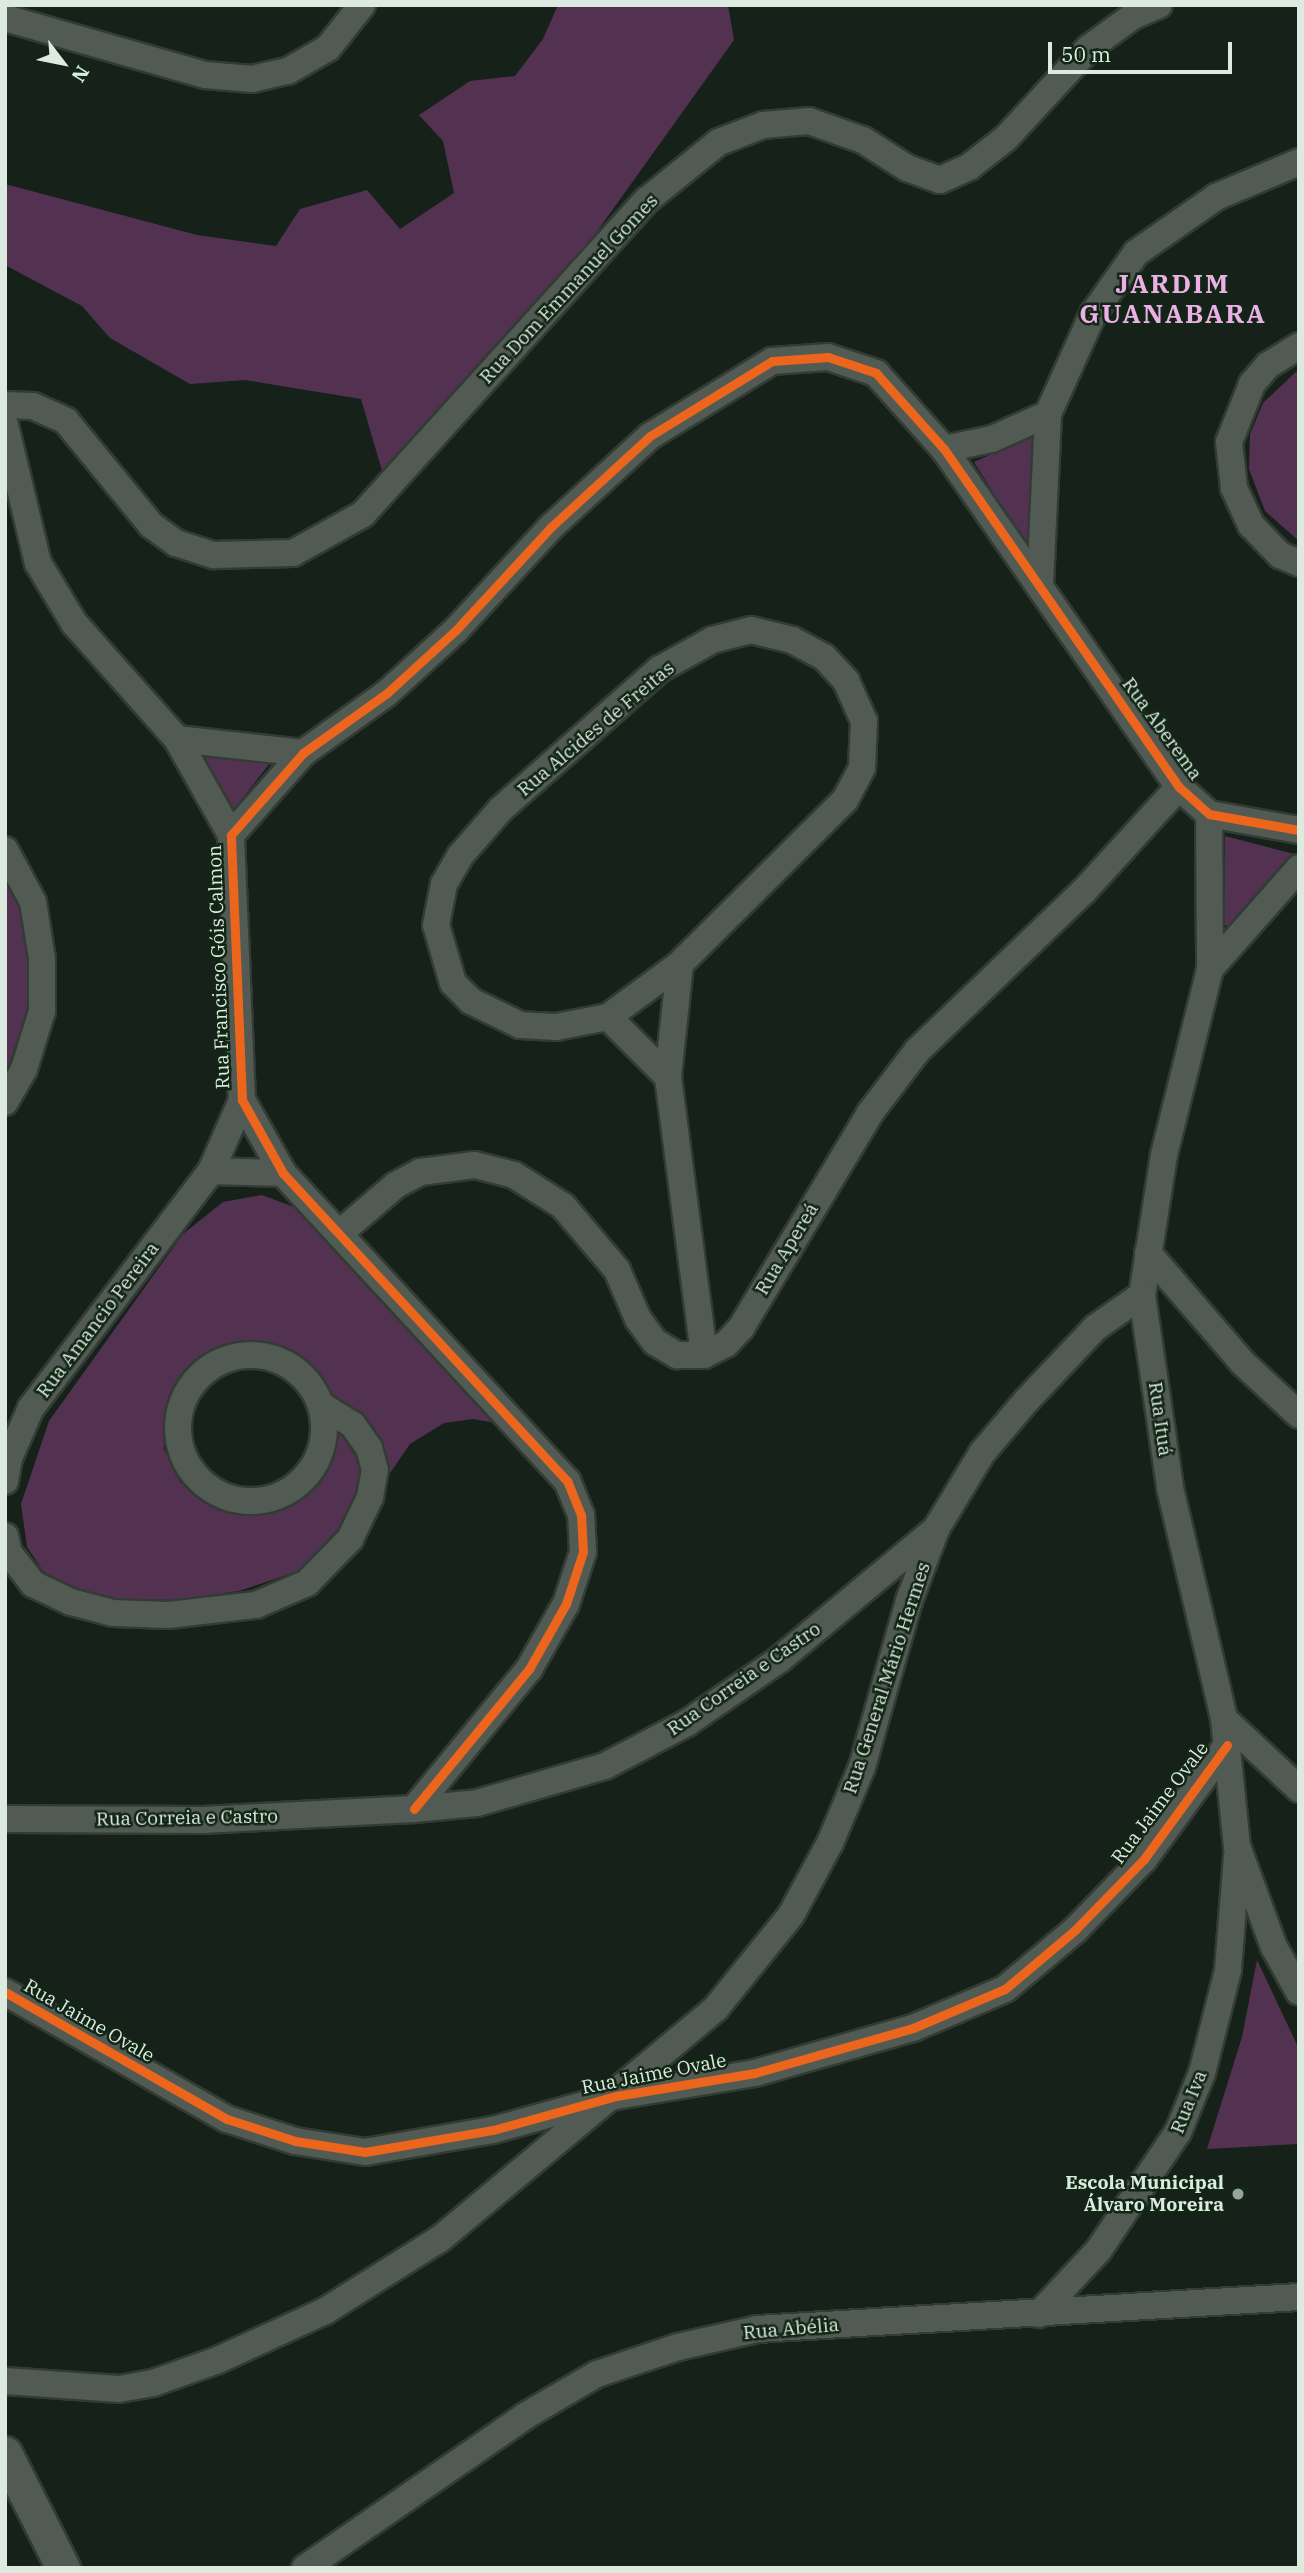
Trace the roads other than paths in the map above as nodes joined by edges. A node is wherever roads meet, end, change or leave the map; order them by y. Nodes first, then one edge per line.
1 (362, 5) edge
2 (1159, 5) edge
3 (5, 18) edge
4 (1299, 162) edge
5 (1299, 346) edge
6 (5, 405) edge
7 (1048, 414) junction
8 (5, 425) edge
9 (944, 449) junction
10 (1299, 563) edge
11 (1040, 585) junction
12 (177, 739) junction
13 (303, 753) junction
14 (1179, 786) junction
15 (1209, 814) junction
16 (1299, 830) edge
17 (231, 835) junction
18 (5, 850) edge
19 (1299, 868) edge
20 (680, 964) junction
21 (1210, 969) junction
22 (608, 1017) junction
23 (668, 1077) junction
24 (242, 1100) junction
25 (5, 1102) edge
26 (211, 1171) junction
27 (283, 1173) junction
28 (341, 1232) junction
29 (1148, 1253) junction
30 (1142, 1295) junction
31 (704, 1355) junction
32 (322, 1406) junction
33 (1299, 1415) edge
34 (5, 1481) edge
35 (936, 1529) junction
36 (5, 1536) edge
37 (1225, 1732) junction
38 (1299, 1789) edge
39 (414, 1809) junction
40 (5, 1819) edge
41 (1237, 1846) junction
42 (5, 1992) edge
43 (1299, 1992) edge
44 (616, 2096) junction
45 (1299, 2297) edge
46 (1039, 2314) junction
47 (5, 2381) edge
48 (5, 2453) edge
49 (63, 2568) edge
50 (305, 2568) edge

1 - 3 street
2 - 6 street, Rua Dom Emmanuel Gomes
4 - 7 street
5 - 10 street
7 - 9 street
7 - 11 street
8 - 12 street
9 - 11 street, Rua Francisco Góis Calmon
9 - 13 street, Rua Francisco Góis Calmon
11 - 14 street, Rua Aberema
12 - 13 street
12 - 17 street
13 - 17 street, Rua Francisco Góis Calmon
14 - 15 street, Rua Aberema
14 - 31 street, Rua Apereá
15 - 16 street
15 - 21 street
17 - 24 street, Rua Francisco Góis Calmon
18 - 25 street
19 - 21 street, Rua Ituá
20 - 22 street, Rua Alcides de Freitas
20 - 22 street, Rua Alcides de Freitas
20 - 23 street
21 - 29 street, Rua Ituá
22 - 23 street
23 - 31 street
24 - 26 street, Rua Amancio Pereira
24 - 27 street, Rua Francisco Góis Calmon
26 - 27 street
26 - 34 street, Rua Amancio Pereira
27 - 28 street, Rua Francisco Góis Calmon
28 - 31 street
28 - 39 street, Rua Francisco Góis Calmon
29 - 30 street, Rua Ituá
29 - 33 street
30 - 35 street, Rua Correia e Castro
30 - 37 street, Rua Ituá
32 - 32 street
32 - 36 street
35 - 39 street, Rua Correia e Castro
35 - 44 street, Rua General Mário Hermes
37 - 38 street
37 - 41 street, Rua Ituá
37 - 44 street, Rua Jaime Ovale
39 - 40 street, Rua Correia e Castro
41 - 43 street, Rua Ituá
41 - 46 street, Rua Iva
42 - 44 street, Rua Jaime Ovale
44 - 47 street, Rua General Mário Hermes
45 - 46 street, Rua Abélia
46 - 50 street, Rua Abélia
48 - 49 street

